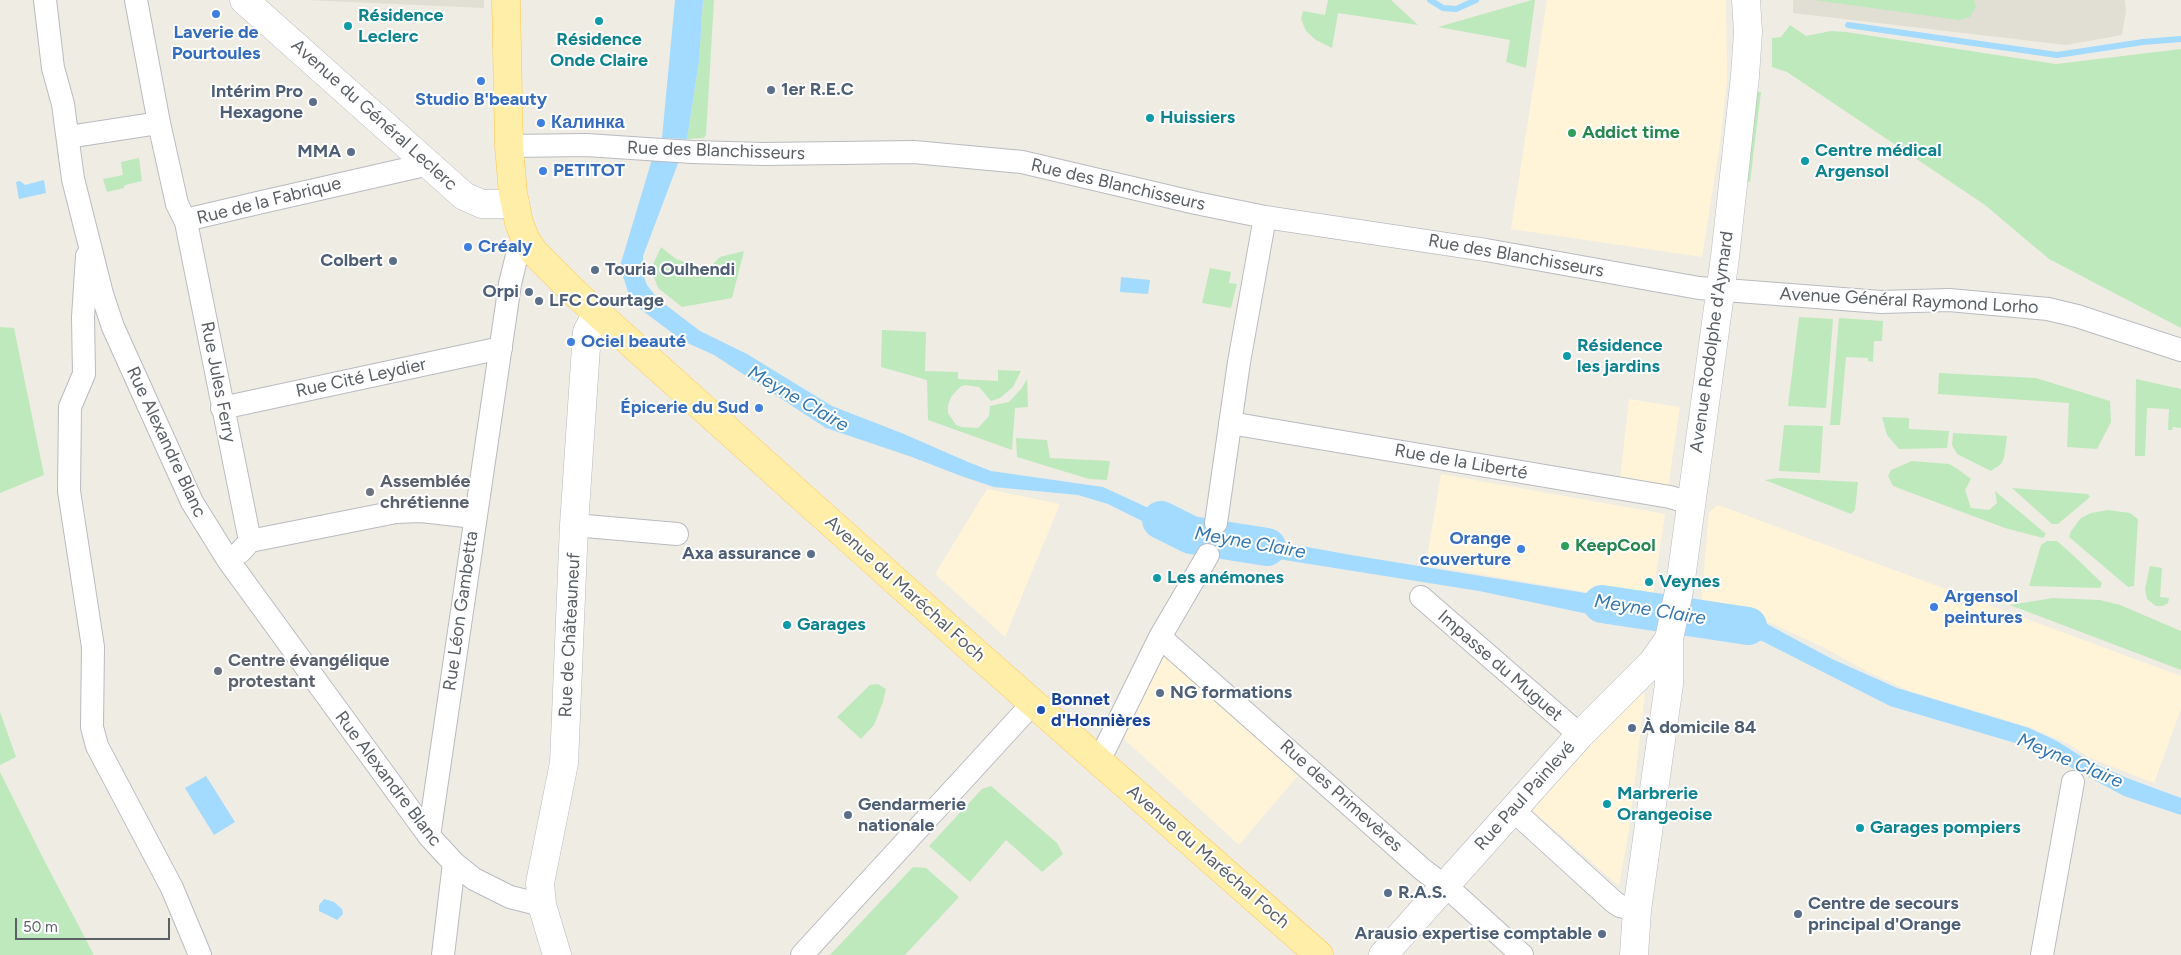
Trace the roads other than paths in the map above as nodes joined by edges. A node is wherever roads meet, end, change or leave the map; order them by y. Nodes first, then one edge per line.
1 (45, 0) edge
2 (136, 0) edge
3 (244, 0) edge
4 (506, 0) edge
5 (1746, 0) edge
6 (159, 123) junction
7 (68, 137) junction
8 (509, 146) junction
9 (429, 164) junction
10 (515, 204) junction
11 (1265, 217) junction
12 (186, 222) junction
13 (526, 240) junction
14 (90, 247) junction
15 (1720, 288) junction
16 (597, 313) junction
17 (501, 348) junction
18 (2181, 350) edge
19 (222, 408) junction
20 (1230, 422) junction
21 (1690, 503) junction
22 (474, 517) junction
23 (1216, 523) dead end
24 (574, 525) junction
25 (677, 534) dead end
26 (250, 541) junction
27 (1208, 555) dead end
28 (228, 560) junction
29 (1421, 597) dead end
30 (1160, 637) junction
31 (1669, 639) joint
32 (1660, 674) junction
33 (1033, 703) junction
34 (1580, 735) junction
35 (1099, 761) junction
36 (2073, 782) dead end
37 (1513, 810) junction
38 (429, 836) junction
39 (454, 863) junction
40 (1444, 886) junction
41 (542, 905) junction
42 (1637, 910) junction
43 (200, 955) edge
44 (443, 955) edge
45 (557, 955) edge
46 (802, 955) edge
47 (1319, 955) edge
48 (1383, 955) edge
49 (1522, 955) edge
50 (1634, 955) edge
51 (2042, 955) edge

1 - 7 street, Rue Alexandre Blanc
2 - 6 street, Rue de la Fabrique
3 - 9 street, Avenue du Général Leclerc
4 - 8 main road, Avenue du Maréchal Foch
5 - 15 street, Avenue Rodolphe d'Aymard
6 - 7 street
6 - 12 street, Rue de la Fabrique
7 - 14 street, Rue Alexandre Blanc
8 - 10 main road, Avenue du Maréchal Foch
8 - 11 street, Rue des Blanchisseurs
9 - 10 street, Avenue du Général Leclerc
9 - 12 street, Rue de la Fabrique
10 - 13 main road, Avenue du Maréchal Foch
11 - 15 street, Rue des Blanchisseurs
11 - 20 street
12 - 19 street, Rue Jules Ferry
13 - 16 main road, Avenue du Maréchal Foch
13 - 17 street, Rue Léon Gambetta
14 - 28 street, Rue Alexandre Blanc
14 - 43 street
15 - 18 street, Avenue Général Raymond Lorho
15 - 21 street, Avenue Rodolphe d'Aymard
16 - 24 street, Rue de Châteauneuf
16 - 33 main road, Avenue du Maréchal Foch
17 - 19 street, Rue Cité Leydier
17 - 22 street, Rue Léon Gambetta
19 - 26 street, Rue Jules Ferry
20 - 21 street, Rue de la Liberté
20 - 23 street
21 - 31 street, Avenue Rodolphe d'Aymard
22 - 26 street
22 - 38 street, Rue Léon Gambetta
24 - 25 street
24 - 41 street, Rue de Châteauneuf
26 - 28 street
27 - 30 street
28 - 38 street, Rue Alexandre Blanc
29 - 34 street, Impasse du Muguet
30 - 35 street
30 - 40 street, Rue des Primevères
31 - 32 street, Rue Paul Painlevé
32 - 34 street, Rue Paul Painlevé
32 - 42 street
33 - 35 main road, Avenue du Maréchal Foch
33 - 46 street
34 - 37 street, Rue Paul Painlevé
35 - 47 main road, Avenue du Maréchal Foch
36 - 51 street
37 - 40 street, Rue Paul Painlevé
37 - 42 street
38 - 39 street, Rue Alexandre Blanc
39 - 41 street, Rue Alexandre Blanc
39 - 44 street
40 - 48 street, Rue Paul Painlevé
40 - 49 street, Rue des Primevères
41 - 45 street, Rue de Châteauneuf
42 - 50 street

